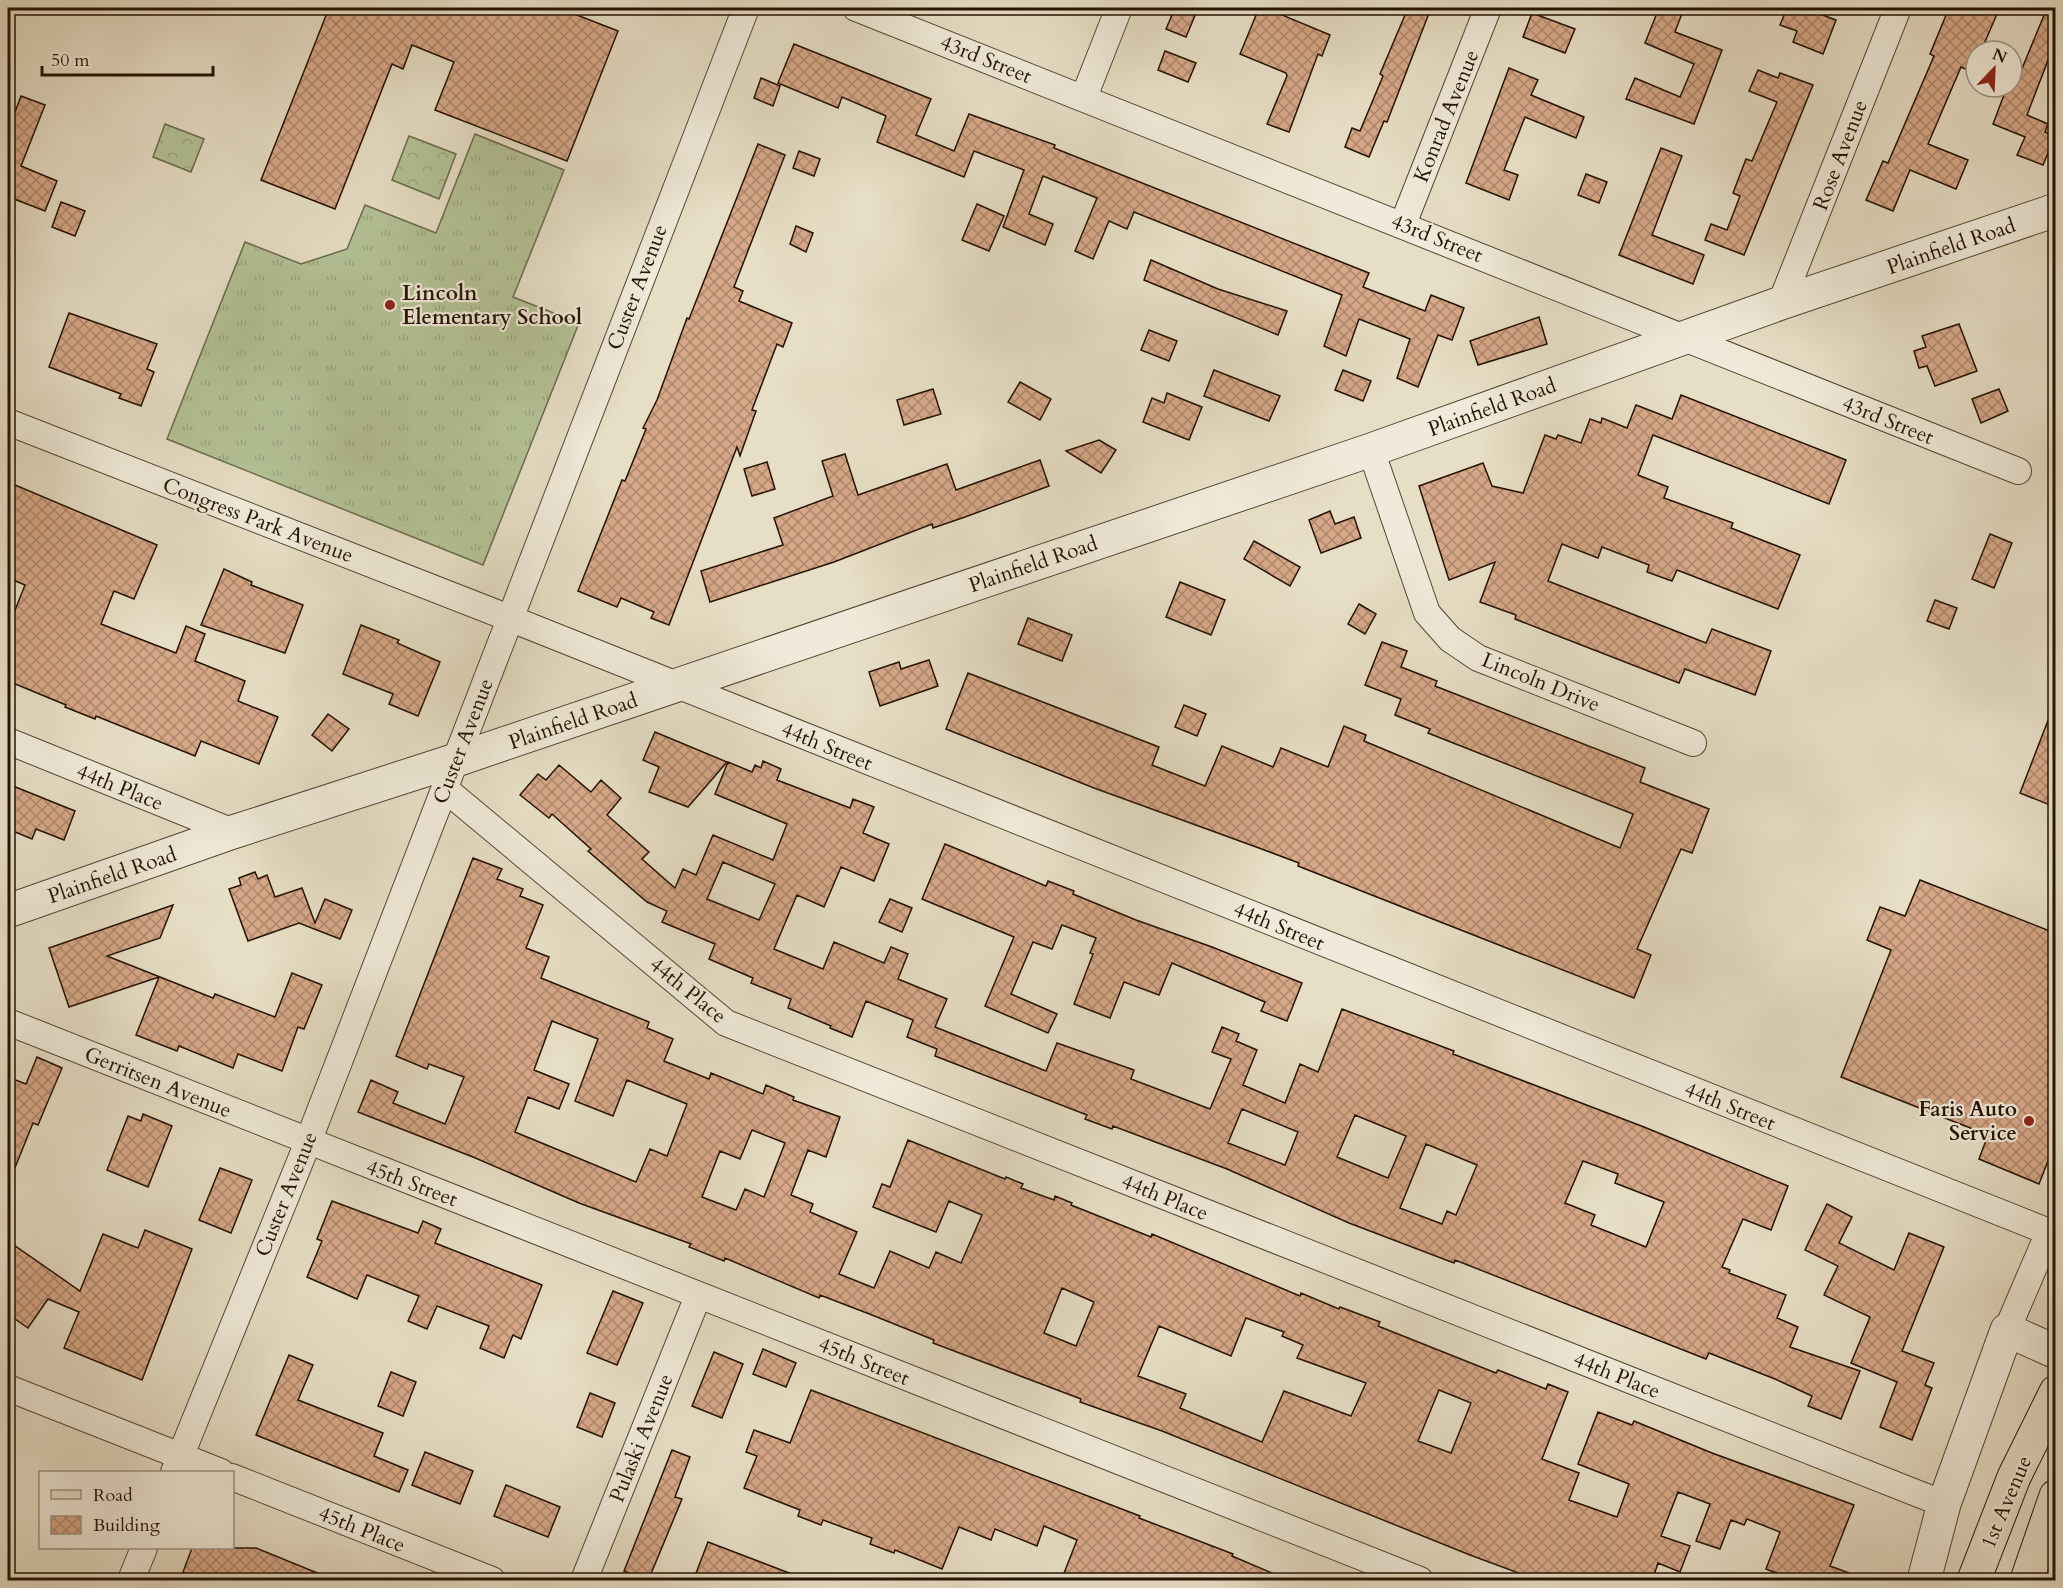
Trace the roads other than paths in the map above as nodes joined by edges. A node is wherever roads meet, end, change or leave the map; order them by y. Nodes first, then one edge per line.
1 (746, 8) edge
2 (856, 8) edge
3 (1119, 8) edge
4 (1488, 8) edge
5 (1898, 8) edge
6 (1084, 97) junction
7 (2055, 210) edge
8 (1403, 224) junction
9 (1781, 303) junction
10 (1684, 338) junction
11 (8, 422) edge
12 (1371, 450) junction
13 (2018, 471) dead end
14 (509, 618) junction
15 (675, 686) junction
16 (8, 741) edge
17 (1693, 743) dead end
18 (451, 775) junction
19 (233, 832) junction
20 (8, 911) edge
21 (8, 1022) edge
22 (308, 1142) junction
23 (698, 1296) junction
24 (2007, 1330) junction
25 (2055, 1352) edge
26 (8, 1388) edge
27 (2055, 1392) edge
28 (177, 1464) edge
29 (212, 1471) edge
30 (234, 1478) edge
31 (2055, 1496) edge
32 (1944, 1504) junction
33 (144, 1549) edge
34 (2027, 1580) edge
35 (131, 1581) edge
36 (492, 1581) edge
37 (584, 1581) edge
38 (1420, 1581) edge
39 (1924, 1581) edge
40 (1974, 1581) edge

1 - 14 street, Custer Avenue
2 - 6 street, 43rd Street
3 - 6 street
4 - 8 street, Konrad Avenue
5 - 9 street, Rose Avenue
6 - 8 street, 43rd Street
7 - 9 street, Plainfield Road
8 - 10 street, 43rd Street
9 - 10 street, Plainfield Road
10 - 12 street, Plainfield Road
10 - 13 street, 43rd Street
11 - 14 street, Congress Park Avenue
12 - 15 street, Plainfield Road
12 - 17 street, Lincoln Drive
14 - 15 street, 44th Street
14 - 18 street, Custer Avenue
15 - 18 street, Plainfield Road
15 - 24 street, 44th Street
16 - 19 street, 44th Place
18 - 19 street, Plainfield Road
18 - 22 street, Custer Avenue
18 - 32 street, 44th Place
19 - 20 street, Plainfield Road
21 - 22 street, Gerritsen Avenue
22 - 23 street, 45th Street
22 - 28 street, Custer Avenue
23 - 37 street, Pulaski Avenue
23 - 38 street, 45th Street
24 - 25 street
24 - 32 street
26 - 28 street
27 - 40 main road, 1st Avenue
28 - 29 street
30 - 36 street, 45th Place
31 - 34 main road
32 - 39 street
33 - 35 street

